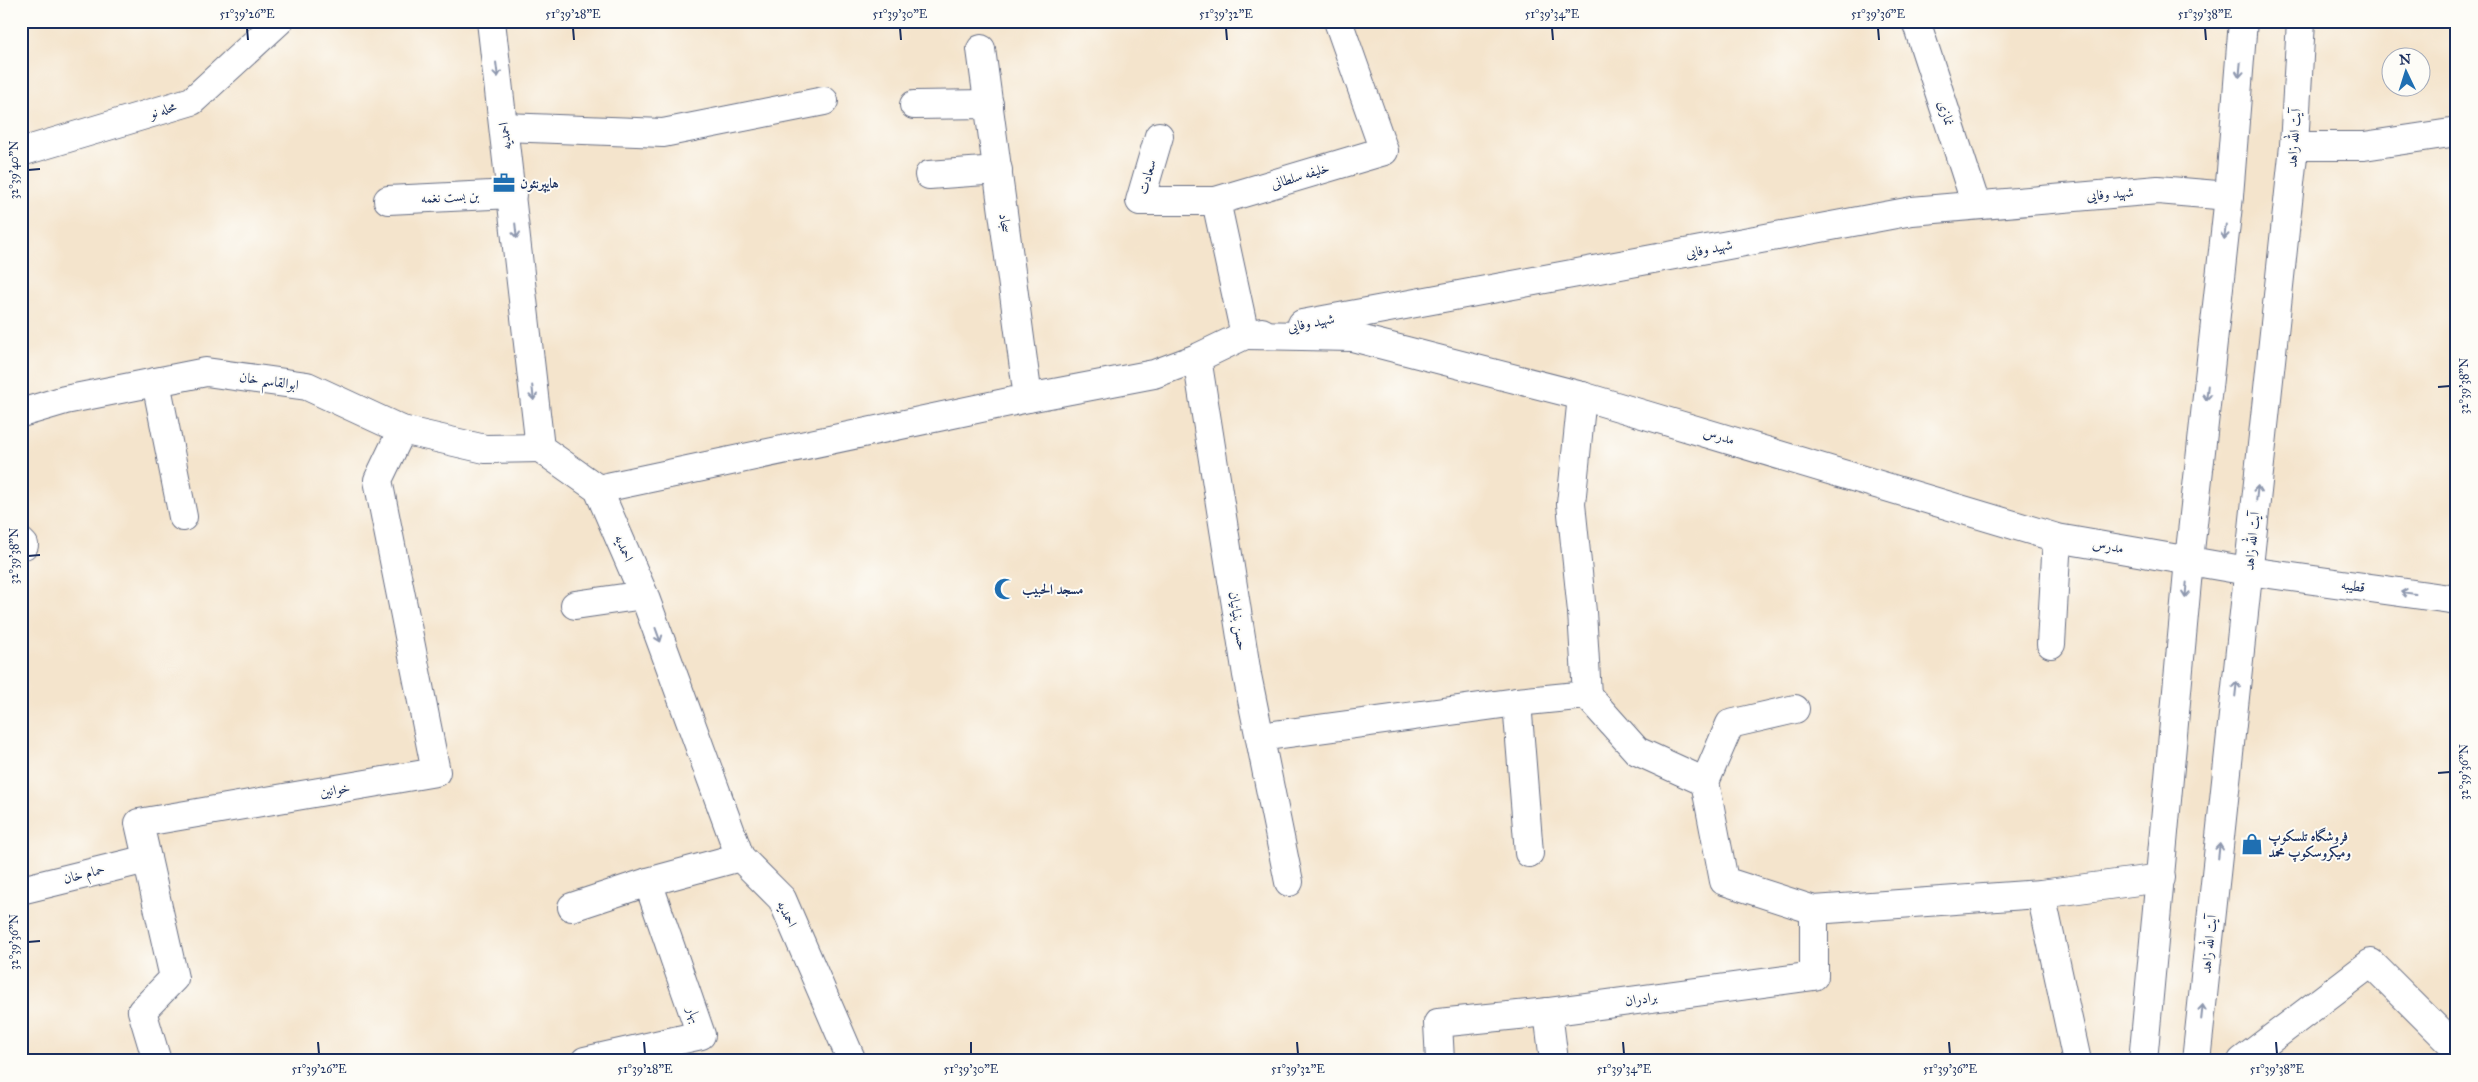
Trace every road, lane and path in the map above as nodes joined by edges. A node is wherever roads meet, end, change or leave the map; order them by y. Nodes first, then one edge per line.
1 (279, 21) edge
2 (491, 21) edge
3 (1339, 21) edge
4 (1916, 21) edge
5 (2244, 21) edge
6 (2301, 21) edge
7 (981, 49) dead end
8 (824, 101) dead end
9 (989, 104) junction
10 (914, 105) dead end
11 (504, 127) junction
12 (2457, 132) edge
13 (1159, 136) dead end
14 (2294, 146) junction
15 (21, 152) edge
16 (998, 170) junction
17 (929, 175) dead end
18 (512, 194) junction
19 (2229, 196) junction
20 (388, 200) dead end
21 (1216, 201) junction
22 (1976, 205) junction
23 (1245, 335) junction
24 (1197, 358) junction
25 (156, 382) junction
26 (1582, 396) junction
27 (1028, 398) junction
28 (21, 413) edge
29 (402, 430) junction
30 (540, 448) junction
31 (598, 489) junction
32 (182, 517) dead end
33 (2058, 538) junction
34 (2189, 560) junction
35 (2248, 571) junction
36 (644, 595) junction
37 (2457, 600) edge
38 (575, 606) dead end
39 (2051, 644) dead end
40 (1587, 695) junction
41 (1518, 702) junction
42 (1795, 709) dead end
43 (1260, 737) junction
44 (1704, 782) junction
45 (1529, 853) dead end
46 (740, 857) junction
47 (146, 859) junction
48 (2161, 878) junction
49 (648, 882) junction
50 (1289, 882) dead end
51 (21, 890) edge
52 (2041, 894) junction
53 (572, 907) dead end
54 (1814, 910) junction
55 (1548, 1012) junction
56 (2457, 1049) edge
57 (157, 1061) edge
58 (585, 1061) edge
59 (852, 1061) edge
60 (1440, 1061) edge
61 (1554, 1061) edge
62 (2077, 1061) edge
63 (2143, 1061) edge
64 (2196, 1061) edge
65 (2242, 1061) edge

1 - 15 street, محله نو
2 -> 11 street, احمدیه
3 - 21 street, خلیفه سلطانی
4 - 22 street, نمازی
5 -> 19 street
6 - 14 street, آیت الله زاهد
7 - 9 street, سجاد
8 - 11 street
9 - 10 street
9 - 16 street, سجاد
11 - 18 street, احمدیه
12 - 14 street
13 - 21 street, سعادت
35 -> 14 street, آیت الله زاهد
16 - 17 street
16 - 27 street, سجاد
18 - 20 street, بن بست نغمه
18 -> 30 street, احمدیه
19 - 22 street, شهید وفایی
19 -> 34 street
21 - 23 street
22 - 23 street, شهید وفایی
23 - 24 street, شهید وفایی
23 - 26 street, مدرس
24 - 27 street
24 - 43 street, حسن بنیانیان
25 - 28 street, ابوالقاسم خان
25 - 29 street, ابوالقاسم خان
25 - 32 street
26 - 33 street, مدرس
26 - 40 street
27 - 31 street
29 - 30 street, ابوالقاسم خان
29 - 47 street, خوانین
30 - 31 street
31 - 36 street, احمدیه
33 - 34 street, مدرس
33 - 39 street
34 - 35 street, مدرس
34 -> 48 street
37 -> 35 street, قطیبه
64 -> 35 street, آیت الله زاهد
36 - 38 street
36 -> 46 street, احمدیه
40 - 41 street
40 - 44 street
41 - 43 street
41 - 45 street
42 - 44 street
43 - 50 street, حسن بنیانیان
44 - 54 street
46 - 49 street
46 - 59 street, احمدیه
47 - 51 street, حمام خان
47 - 57 street, خوانین
48 - 52 street
48 - 63 street
49 - 53 street
49 - 58 street, بهار
52 - 54 street
52 - 62 street
54 - 55 street, برادران
55 - 60 street, برادران
55 - 61 street
56 - 65 street

